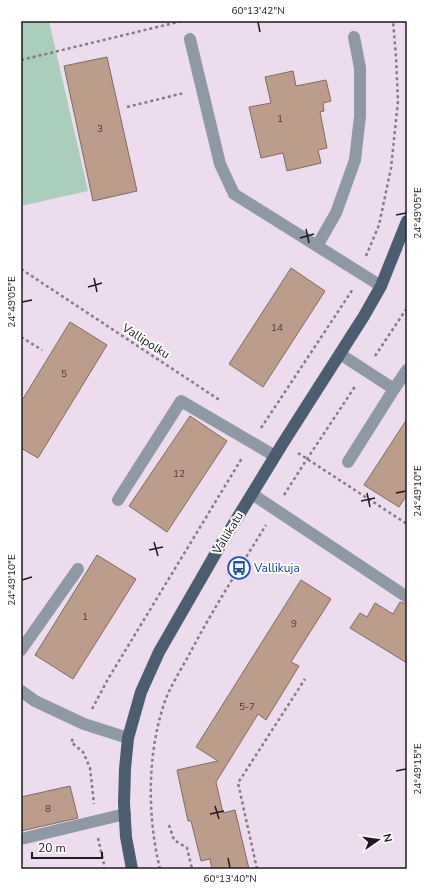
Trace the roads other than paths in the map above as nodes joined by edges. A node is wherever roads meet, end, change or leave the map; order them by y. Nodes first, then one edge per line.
1 (354, 38) dead end
2 (190, 39) dead end
3 (407, 221) edge
4 (317, 246) junction
5 (381, 286) junction
6 (340, 354) junction
7 (407, 370) edge
8 (394, 389) junction
9 (275, 456) junction
10 (348, 462) dead end
11 (252, 494) junction
12 (118, 500) dead end
13 (78, 569) dead end
14 (407, 597) edge
15 (21, 650) edge
16 (21, 691) edge
17 (128, 738) junction
18 (125, 814) junction
19 (21, 840) edge
20 (132, 869) edge

1 - 4 street
2 - 4 street
3 - 5 main road, Vallikatu
4 - 5 street
5 - 6 main road, Vallikatu
6 - 8 street
6 - 9 main road, Vallikatu
7 - 8 street
8 - 10 street
9 - 11 main road, Vallikatu
9 - 12 street
11 - 14 street
11 - 17 main road, Vallikatu
13 - 15 street
16 - 17 street
17 - 18 main road, Vallikatu
18 - 19 street
18 - 20 main road, Vallikatu

